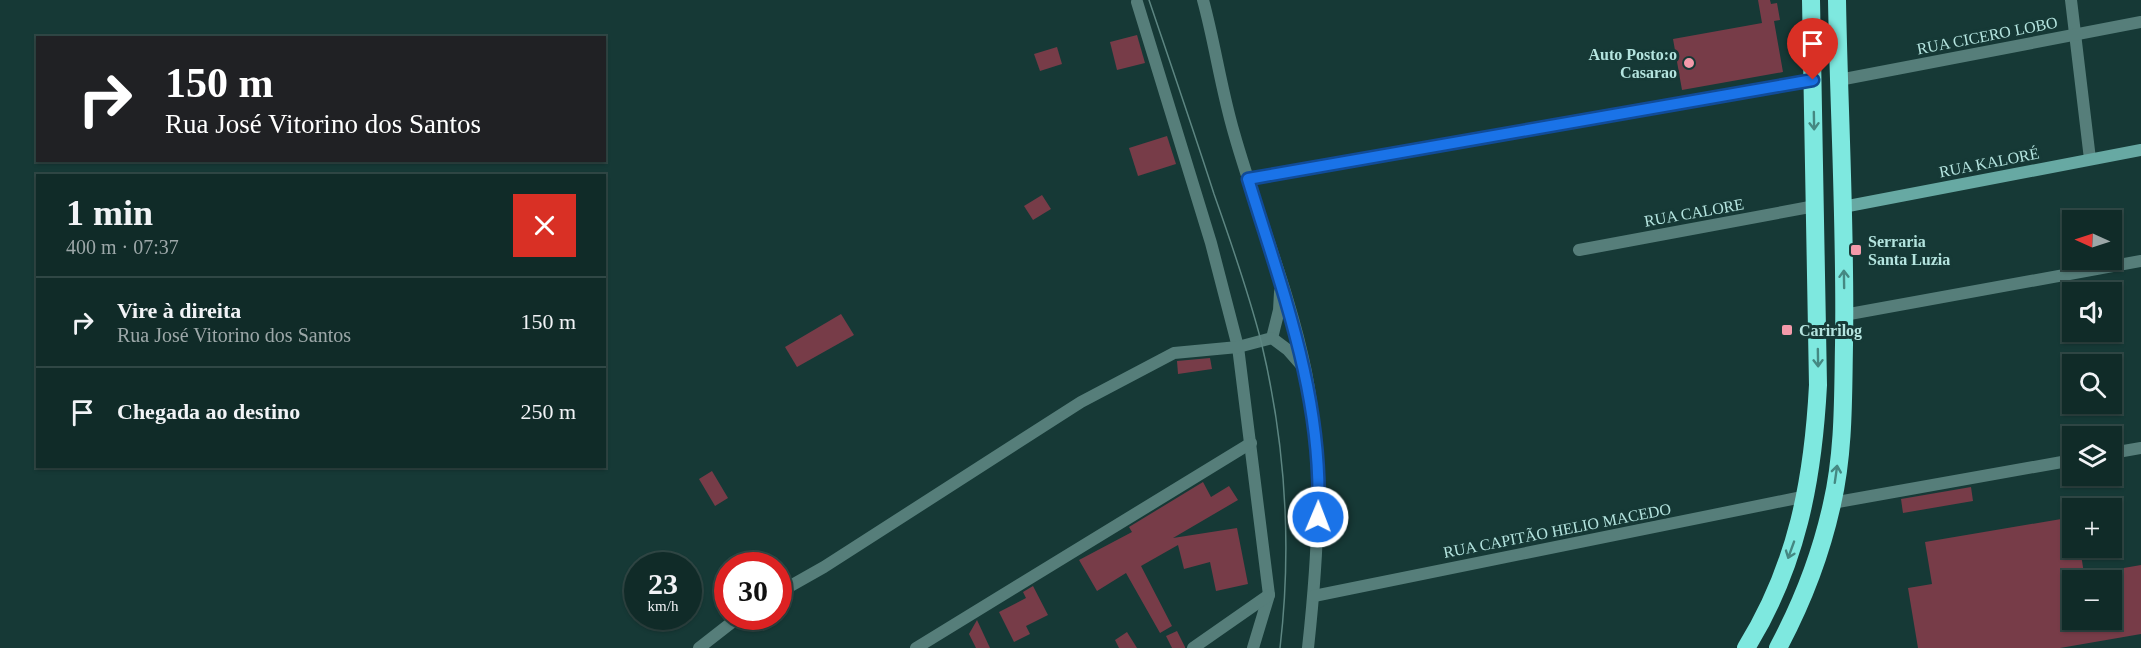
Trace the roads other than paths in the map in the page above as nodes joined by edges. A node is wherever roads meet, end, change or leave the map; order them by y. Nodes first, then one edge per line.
1 (1203, 0) edge
2 (1811, 0) edge
3 (1837, 0) edge
4 (2072, 0) edge
5 (1137, 2) dead end
6 (2141, 22) edge
7 (2077, 35) junction
8 (1813, 80) junction
9 (1839, 80) junction
10 (2141, 150) edge
11 (2090, 159) junction
12 (1248, 179) junction
13 (1815, 206) junction
14 (1843, 207) junction
15 (1579, 250) dead end
16 (2141, 261) edge
17 (1280, 283) junction
18 (1844, 315) junction
19 (1272, 338) junction
20 (1238, 347) junction
21 (1306, 371) junction
22 (1251, 443) junction
23 (2141, 448) edge
24 (2122, 451) edge
25 (2062, 462) edge
26 (1807, 496) junction
27 (1832, 503) junction
28 (792, 585) edge
29 (1269, 595) junction
30 (1314, 596) junction
31 (722, 630) edge
32 (699, 648) edge
33 (916, 648) edge
34 (1193, 648) edge
35 (1253, 648) edge
36 (1308, 648) edge
37 (1746, 648) edge
38 (1778, 648) edge

1 - 12 street
2 - 8 highway
3 - 9 highway
4 - 7 street
5 - 20 street
6 - 7 street, RUA CICERO LOBO
7 - 9 street, RUA CICERO LOBO
7 - 11 street
8 - 12 street
8 -> 13 highway
9 - 14 highway
10 - 11 street, RUA KALORÉ
11 - 14 street, RUA KALORÉ
12 - 17 street
13 - 15 street, RUA CALORE
13 -> 26 highway
18 -> 14 highway
16 - 18 street
17 - 19 street
17 - 21 street
27 -> 18 highway
19 - 20 street
19 - 21 street
20 - 22 street
20 - 28 street
21 - 30 street
22 - 29 street
22 - 33 street
23 - 24 street
25 - 27 street
26 - 30 street, RUA CAPITÃO HELIO MACEDO
26 -> 37 highway
27 - 38 highway
29 - 34 street
29 - 35 street
30 - 36 street
31 - 32 street

